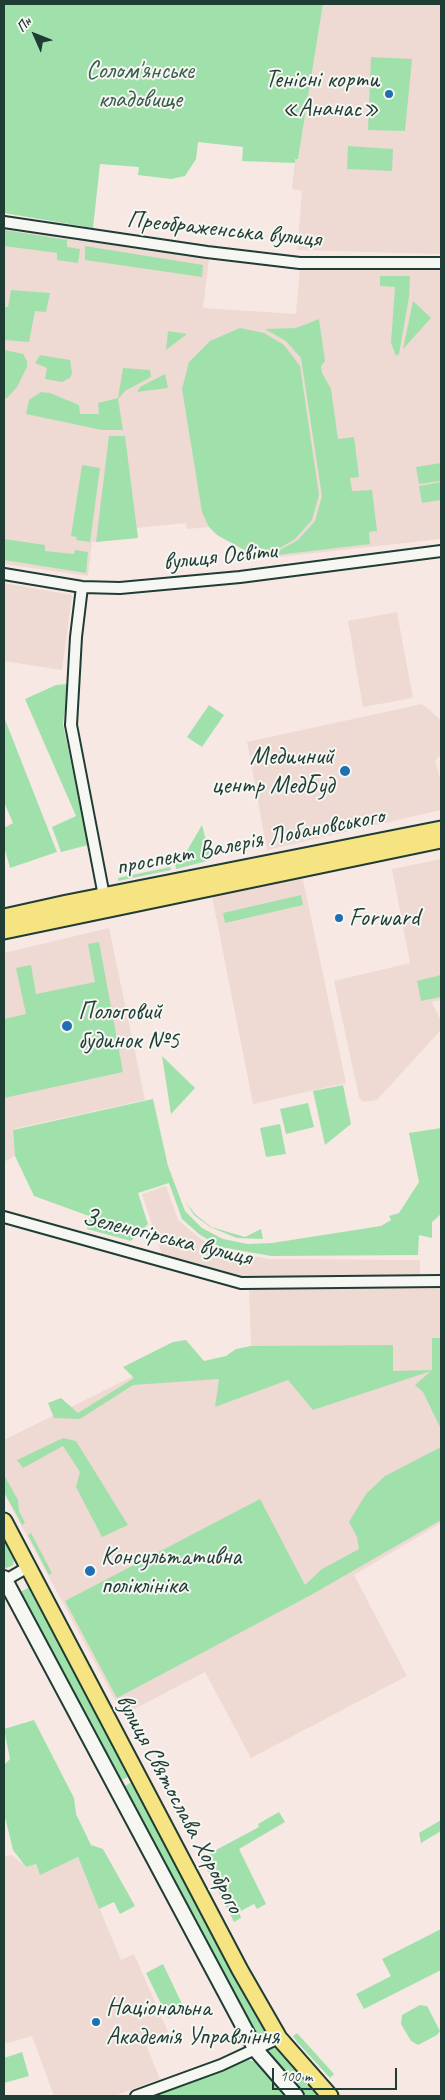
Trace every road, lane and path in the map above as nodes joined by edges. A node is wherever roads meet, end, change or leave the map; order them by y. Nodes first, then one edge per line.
1 (4, 222) edge
2 (441, 264) edge
3 (441, 551) edge
4 (4, 574) edge
5 (82, 587) junction
6 (441, 829) edge
7 (441, 840) edge
8 (104, 896) junction
9 (4, 909) edge
10 (68, 910) junction
11 (4, 917) edge
12 (4, 931) edge
13 (4, 941) edge
14 (4, 1217) edge
15 (441, 1281) edge
16 (4, 1521) edge
17 (28, 1567) junction
18 (4, 1580) edge
19 (279, 2038) junction
20 (256, 2050) junction
21 (136, 2096) edge
22 (296, 2096) edge
23 (330, 2096) edge

1 - 2 street, Преображенська вулиця
3 - 5 street, вулиця Освіти
4 - 5 street, вулиця Освіти
5 - 8 street
6 - 8 main road, проспект Валерія Лобановського
7 - 10 main road, проспект Валерія Лобановського
8 - 10 main road, проспект Валерія Лобановського
9 - 10 main road, проспект Валерія Лобановського
10 - 11 main road, проспект Валерія Лобановського
10 - 12 main road, проспект Валерія Лобановського
10 - 13 main road, проспект Валерія Лобановського
14 - 15 street, Зеленогірська вулиця
16 - 17 main road, вулиця Святослава Хороброго
17 - 18 street
17 - 19 main road, вулиця Святослава Хороброго
18 - 20 street, вулиця Святослава Хороброго
19 - 20 street
19 - 23 main road, вулиця Святослава Хороброго
20 - 21 street
20 - 22 street, вулиця Святослава Хороброго

